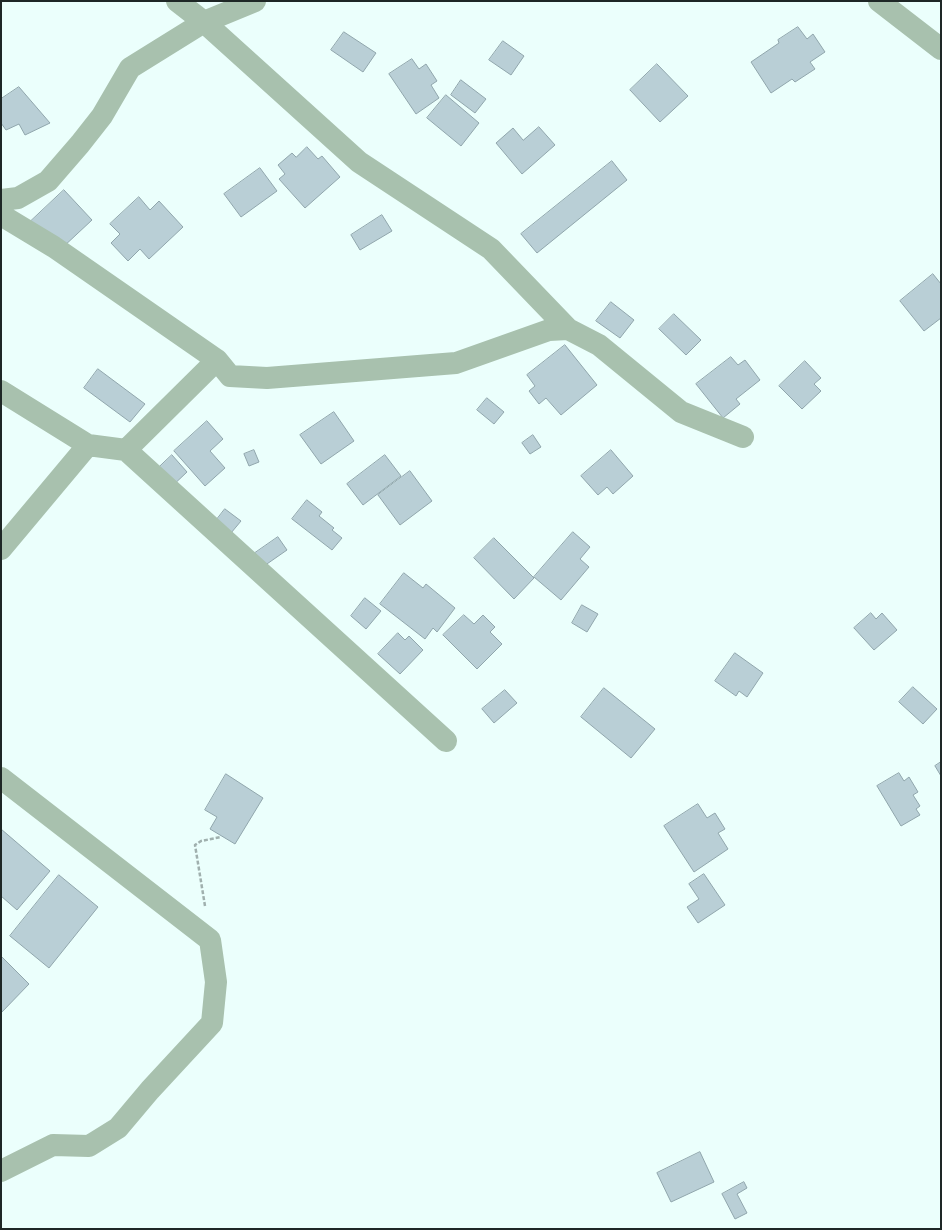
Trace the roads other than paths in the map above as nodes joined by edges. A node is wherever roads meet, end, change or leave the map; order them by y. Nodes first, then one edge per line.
1 (177, 1) edge
2 (255, 1) edge
3 (879, 1) edge
4 (204, 22) junction
5 (941, 49) edge
6 (1, 200) edge
7 (1, 215) edge
8 (568, 329) junction
9 (217, 360) junction
10 (1, 391) edge
11 (743, 438) dead end
12 (88, 445) junction
13 (126, 450) junction
14 (1, 549) edge
15 (446, 741) dead end
16 (1, 778) edge
17 (1, 1171) edge

1 - 4 street
2 - 4 street
3 - 5 street
4 - 6 street
4 - 8 street
7 - 9 street
8 - 9 street
8 - 11 street
9 - 13 street
10 - 12 street
12 - 13 street
12 - 14 street
13 - 15 street
16 - 17 street

